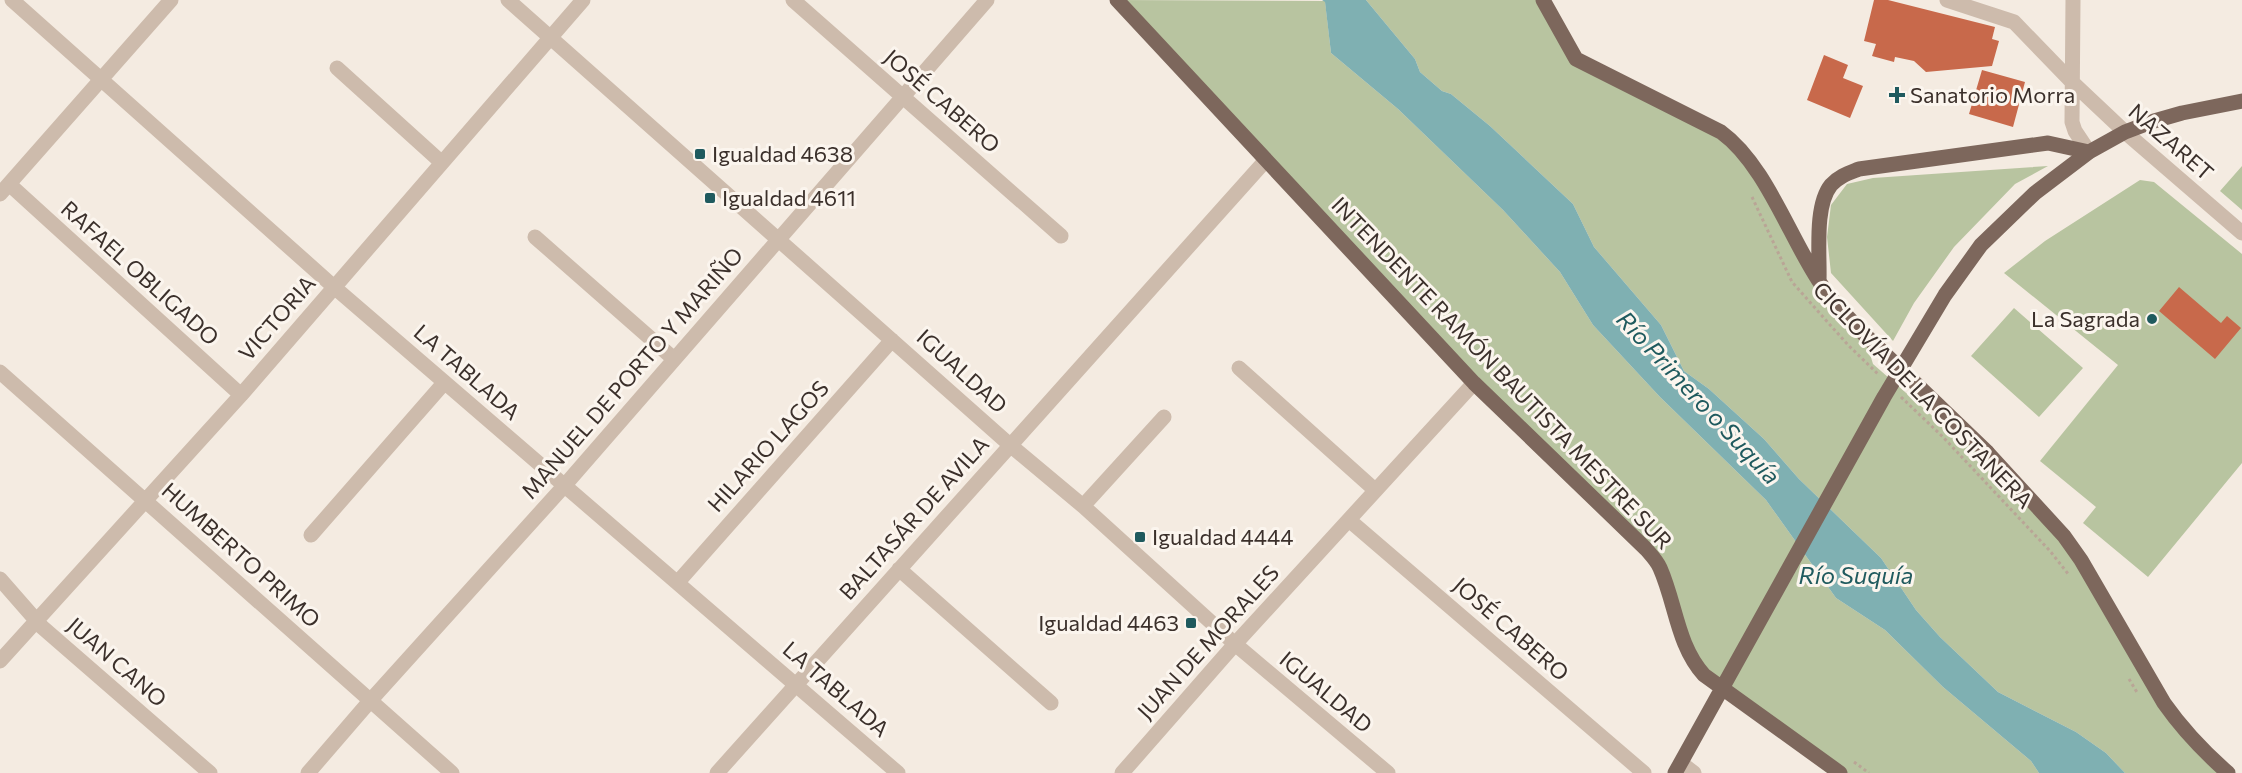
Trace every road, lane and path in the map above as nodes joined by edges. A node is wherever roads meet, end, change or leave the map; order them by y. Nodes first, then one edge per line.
1 (12, 0) edge
2 (171, 0) edge
3 (508, 0) edge
4 (583, 0) edge
5 (793, 0) edge
6 (987, 0) edge
7 (1117, 0) edge
8 (1947, 0) edge
9 (2073, 0) edge
10 (1548, 3) edge
11 (551, 37) junction
12 (337, 68) dead end
13 (102, 79) junction
14 (2073, 83) junction
15 (903, 97) junction
16 (2242, 101) edge
17 (2125, 132) junction
18 (2089, 152) junction
19 (1266, 160) junction
20 (441, 162) junction
21 (5, 189) edge
22 (1750, 194) dead end
23 (2242, 233) edge
24 (1061, 236) dead end
25 (535, 237) dead end
26 (779, 239) junction
27 (1819, 282) junction
28 (334, 287) junction
29 (892, 340) junction
30 (674, 359) junction
31 (1239, 368) dead end
32 (0, 372) edge
33 (444, 383) junction
34 (1474, 383) junction
35 (1887, 392) junction
36 (241, 395) junction
37 (1164, 417) dead end
38 (1010, 445) junction
39 (565, 485) junction
40 (1375, 490) junction
41 (146, 500) junction
42 (1083, 506) junction
43 (1349, 520) junction
44 (311, 535) dead end
45 (899, 569) junction
46 (0, 579) edge
47 (2072, 580) dead end
48 (678, 582) junction
49 (36, 620) junction
50 (1235, 644) junction
51 (0, 661) edge
52 (2128, 677) dead end
53 (797, 685) junction
54 (1722, 688) junction
55 (2140, 697) dead end
56 (370, 701) junction
57 (1051, 703) dead end
58 (1678, 768) edge
59 (1131, 770) edge
60 (210, 773) edge
61 (308, 773) edge
62 (452, 773) edge
63 (717, 773) edge
64 (898, 773) edge
65 (1388, 773) edge
66 (1644, 773) edge
67 (1694, 773) edge
68 (1840, 773) edge
69 (2228, 773) edge

1 - 13 street, LA TABLADA
2 - 13 street
3 - 11 street, IGUALDAD
4 - 11 street, VICTORIA
5 - 15 street, JOSÉ CABERO
6 - 15 street, MANUEL DE PORTO Y MARIÑO
7 - 19 main road, INTENDENTE RAMÓN BAUTISTA MESTRE SUR
8 - 14 street, NAZARET
9 - 14 street
10 - 27 main road
11 - 20 street, VICTORIA
11 - 26 street, IGUALDAD
12 - 20 street
13 - 21 street
13 - 28 street, LA TABLADA
14 - 17 street, NAZARET
14 - 18 street
15 - 24 street, JOSÉ CABERO
15 - 26 street, MANUEL DE PORTO Y MARIÑO
16 - 17 main road
17 - 18 main road
17 - 23 street, NAZARET
18 - 27 main road
18 - 35 main road
19 - 34 main road, INTENDENTE RAMÓN BAUTISTA MESTRE SUR
19 - 38 street, BALTASÁR DE AVILA
20 - 28 street, VICTORIA
21 - 36 street, RAFAEL OBLIGADO
22 - 35 path, CICLOVÍA DE LA COSTANERA
25 - 30 street
26 - 29 street, IGUALDAD
26 - 30 street, MANUEL DE PORTO Y MARIÑO
27 - 69 main road, bridge
28 - 33 street, LA TABLADA
28 - 36 street, VICTORIA
29 - 38 street, IGUALDAD
29 - 48 street, HILARIO LAGOS
30 - 39 street, MANUEL DE PORTO Y MARIÑO
31 - 40 street
32 - 41 street, HUMBERTO PRIMO
33 - 39 street, LA TABLADA
33 - 44 street
34 - 40 street, JUAN DE MORALES
34 - 54 main road, INTENDENTE RAMÓN BAUTISTA MESTRE SUR
35 - 47 path, CICLOVÍA DE LA COSTANERA
35 - 54 main road
36 - 41 street, VICTORIA
37 - 42 street
38 - 42 street, IGUALDAD
38 - 45 street, BALTASÁR DE AVILA
39 - 48 street, LA TABLADA
39 - 56 street, MANUEL DE PORTO Y MARIÑO
40 - 43 street, JUAN DE MORALES
41 - 49 street, VICTORIA
41 - 56 street, HUMBERTO PRIMO
42 - 50 street, IGUALDAD
43 - 50 street, JUAN DE MORALES
43 - 66 street, JOSÉ CABERO
45 - 53 street, BALTASÁR DE AVILA
45 - 57 street
46 - 49 street, JUAN CANO
48 - 53 street, LA TABLADA
49 - 51 street, VICTORIA
49 - 60 street, JUAN CANO
50 - 59 street, JUAN DE MORALES
50 - 65 street, IGUALDAD
52 - 55 path
53 - 63 street, BALTASÁR DE AVILA
53 - 64 street, LA TABLADA
54 - 58 main road
54 - 68 main road, INTENDENTE RAMÓN BAUTISTA MESTRE SUR
56 - 61 street, MANUEL DE PORTO Y MARIÑO
56 - 62 street, HUMBERTO PRIMO
58 - 67 street

